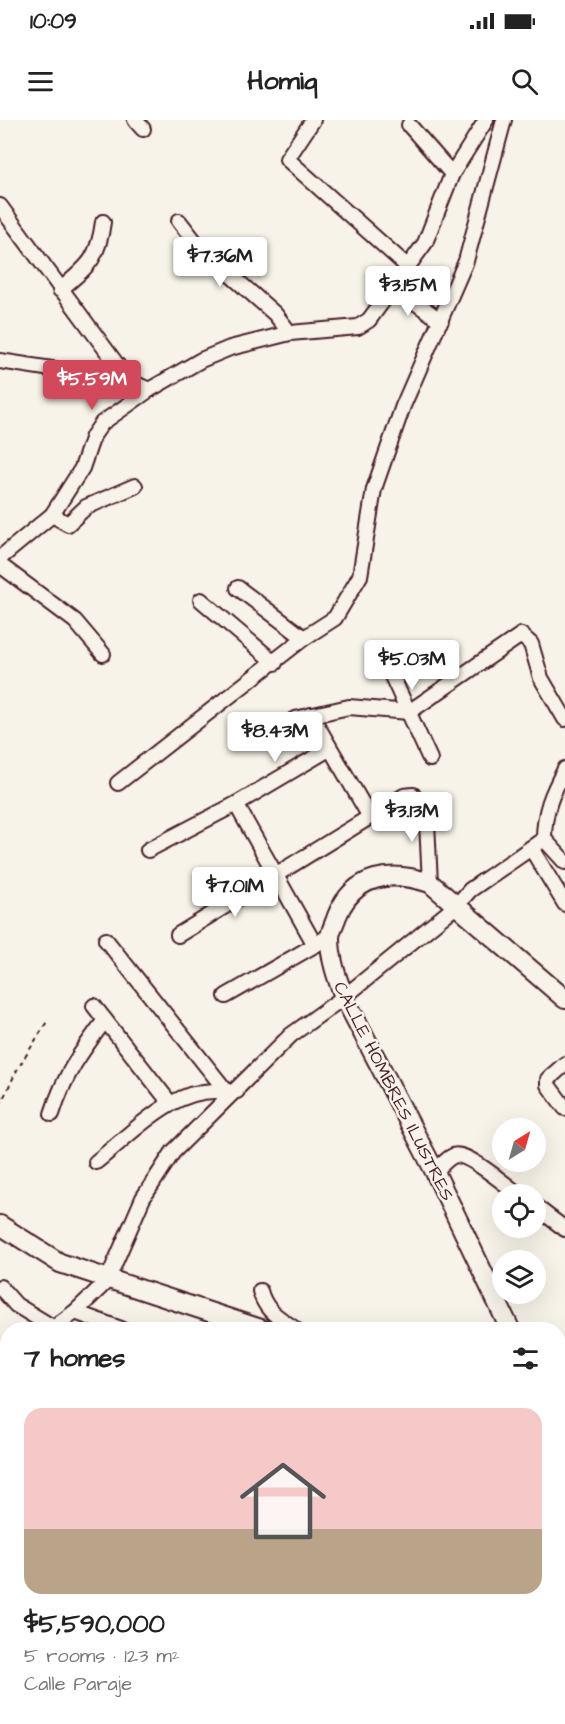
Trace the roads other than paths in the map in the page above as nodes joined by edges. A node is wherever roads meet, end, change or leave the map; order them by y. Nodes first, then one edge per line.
1 (313, 120) edge
2 (486, 120) edge
3 (504, 120) edge
4 (409, 125) dead end
5 (452, 174) junction
6 (0, 206) edge
7 (179, 221) dead end
8 (103, 222) dead end
9 (408, 267) junction
10 (394, 287) junction
11 (60, 290) junction
12 (441, 321) junction
13 (290, 333) junction
14 (0, 361) edge
15 (129, 381) junction
16 (149, 390) junction
17 (135, 486) dead end
18 (52, 515) junction
19 (0, 558) edge
20 (0, 565) edge
21 (238, 588) dead end
22 (201, 600) dead end
23 (304, 638) junction
24 (103, 654) dead end
25 (275, 663) junction
26 (392, 676) dead end
27 (409, 712) junction
28 (311, 715) junction
29 (296, 719) dead end
30 (565, 719) edge
31 (329, 749) junction
32 (430, 759) dead end
33 (565, 769) edge
34 (118, 783) dead end
35 (236, 804) junction
36 (370, 817) junction
37 (544, 839) junction
38 (531, 848) junction
39 (148, 850) dead end
40 (565, 862) edge
41 (276, 874) junction
42 (430, 883) junction
43 (565, 904) edge
44 (456, 906) junction
45 (178, 935) dead end
46 (106, 940) dead end
47 (322, 940) junction
48 (226, 996) dead end
49 (344, 997) junction
50 (565, 999) edge
51 (94, 1006) dead end
52 (105, 1020) junction
53 (565, 1064) edge
54 (232, 1092) junction
55 (170, 1103) junction
56 (565, 1107) edge
57 (52, 1114) dead end
58 (96, 1162) dead end
59 (435, 1172) junction
60 (504, 1184) edge
61 (546, 1215) edge
62 (0, 1225) edge
63 (565, 1229) edge
64 (107, 1281) junction
65 (0, 1287) edge
66 (260, 1291) dead end
67 (75, 1312) junction
68 (43, 1322) edge
69 (61, 1322) edge
70 (102, 1322) edge
71 (239, 1322) edge
72 (284, 1322) edge
73 (507, 1322) edge

1 - 9 street
2 - 5 street
3 - 12 street
4 - 5 street
5 - 9 street
6 - 11 street
7 - 13 street
8 - 11 street
9 - 10 street
10 - 12 street
10 - 13 street
11 - 15 street
12 - 23 street
13 - 16 street
14 - 15 street
15 - 16 street
16 - 18 street
17 - 18 street
18 - 19 street
20 - 24 street
21 - 23 street
22 - 25 street
23 - 25 street
25 - 34 street
26 - 27 street
27 - 28 street
27 - 30 street
27 - 32 street
28 - 29 street
28 - 31 street
31 - 35 street
31 - 36 street
33 - 37 street
35 - 39 street
35 - 41 street
36 - 41 street
36 - 42 street
37 - 38 street
37 - 40 street
38 - 43 street
38 - 44 street
41 - 45 street
41 - 47 street
42 - 44 main road, CALLE HOMBRES ILUSTRES
42 - 47 main road, CALLE HOMBRES ILUSTRES
44 - 49 street
44 - 50 main road, CALLE HOMBRES ILUSTRES
46 - 54 street
47 - 48 street
47 - 49 main road, CALLE HOMBRES ILUSTRES
49 - 54 street
49 - 59 main road, CALLE HOMBRES ILUSTRES
51 - 52 street
52 - 55 street
52 - 57 street
53 - 56 street
54 - 55 street
54 - 64 street
55 - 58 street
59 - 60 street
59 - 73 main road, CALLE HOMBRES ILUSTRES
61 - 63 street
62 - 64 main road
64 - 67 street
64 - 71 main road
65 - 68 street
66 - 72 street
67 - 69 street
67 - 70 street

